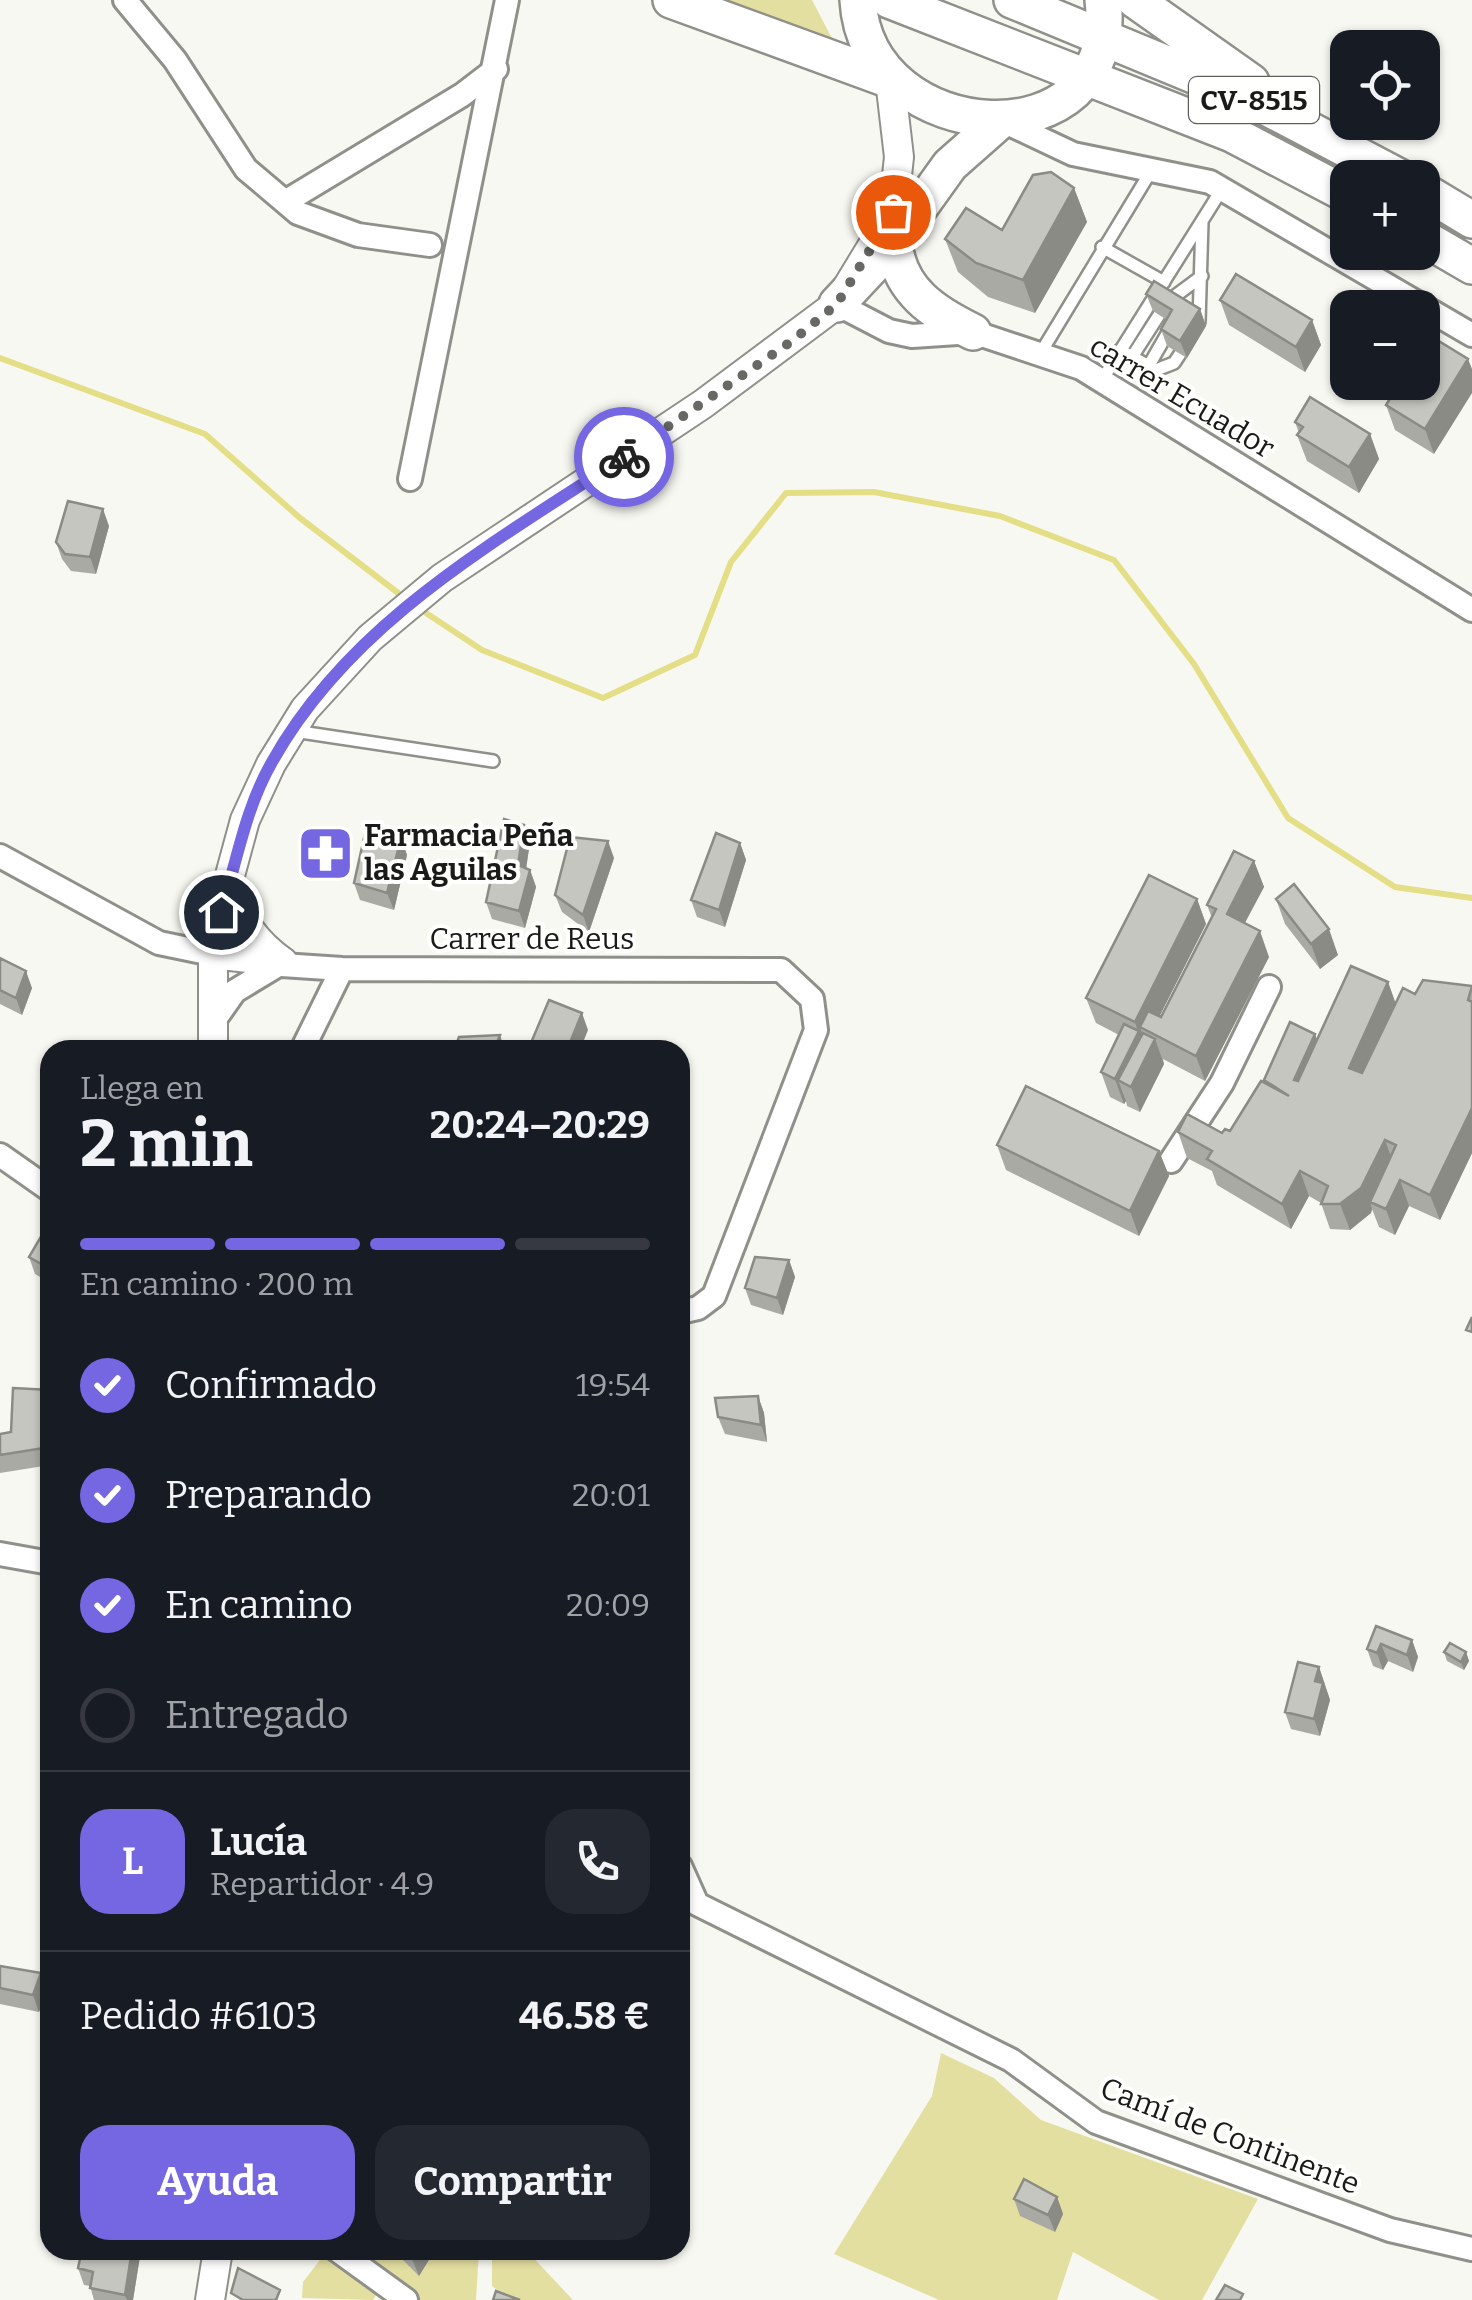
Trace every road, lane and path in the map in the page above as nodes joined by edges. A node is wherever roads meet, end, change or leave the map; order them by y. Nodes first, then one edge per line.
1 (125, 0) edge
2 (508, 0) edge
3 (671, 0) edge
4 (858, 0) edge
5 (889, 0) edge
6 (1012, 0) edge
7 (1134, 0) edge
8 (1103, 17) edge
9 (496, 69) junction
10 (1089, 75) junction
11 (890, 80) junction
12 (1051, 108) junction
13 (1001, 120) junction
14 (1232, 134) junction
15 (1347, 147) junction
16 (1369, 160) edge
17 (1154, 168) junction
18 (1330, 186) edge
19 (1222, 188) junction
20 (1440, 201) edge
21 (285, 202) junction
22 (1202, 220) junction
23 (1472, 220) edge
24 (894, 244) junction
25 (430, 246) dead end
26 (1102, 247) junction
27 (1440, 247) edge
28 (1472, 266) edge
29 (1202, 276) junction
30 (1164, 282) junction
31 (1166, 302) edge
32 (837, 304) junction
33 (1181, 311) edge
34 (1159, 315) edge
35 (1199, 322) edge
36 (1173, 323) edge
37 (973, 332) junction
38 (1472, 335) edge
39 (1040, 354) junction
40 (1126, 354) junction
41 (1180, 354) edge
42 (1148, 367) junction
43 (1102, 380) junction
44 (410, 480) dead end
45 (1472, 610) edge
46 (291, 731) junction
47 (493, 762) dead end
48 (0, 856) edge
49 (229, 887) junction
50 (212, 962) junction
51 (283, 962) junction
52 (342, 969) junction
53 (1269, 987) dead end
54 (213, 1036) edge
55 (307, 1040) edge
56 (0, 1155) edge
57 (1171, 1161) dead end
58 (40, 1183) edge
59 (690, 1310) edge
60 (0, 1554) edge
61 (40, 1561) edge
62 (690, 1888) edge
63 (1472, 2249) edge
64 (216, 2260) edge
65 (351, 2260) edge
66 (210, 2300) edge
67 (406, 2300) edge

1 - 21 street
2 - 9 street
3 - 11 main road
4 - 11 main road
5 - 10 main road, CV-8515
6 - 8 main road, CV-8515
7 - 15 main road
8 - 10 main road
8 - 15 main road, CV-8515
9 - 21 street
9 - 44 street
10 - 12 main road
10 - 14 main road, CV-8515
11 - 13 main road
11 - 32 street
12 - 13 main road
12 - 14 main road
13 - 17 street
13 - 24 main road
14 - 18 main road, CV-8515
15 - 16 main road, CV-8515
17 - 19 street
17 - 26 lane
19 - 22 lane
19 - 38 street
20 - 23 main road
21 - 25 street
22 - 29 lane
22 - 30 lane
24 - 32 main road
24 - 37 main road
26 - 30 lane
26 - 39 lane
27 - 28 main road
29 - 31 lane
29 - 33 lane
29 - 35 lane
30 - 40 lane
32 - 37 street, carrer Ecuador
32 - 46 street
34 - 40 lane
36 - 42 lane
37 - 39 street, carrer Ecuador
39 - 43 street, carrer Ecuador
40 - 42 lane
40 - 43 lane
41 - 42 lane
43 - 45 street, carrer Ecuador
46 - 47 lane
46 - 49 street
48 - 50 street
49 - 50 street
49 - 51 street
50 - 51 street
50 - 54 street
51 - 52 street, Carrer de Reus
51 - 54 street
52 - 55 street
52 - 59 street, Carrer de Reus
53 - 57 street
56 - 58 street
60 - 61 street
62 - 63 street, Camí de Continente
64 - 66 street
65 - 67 street

